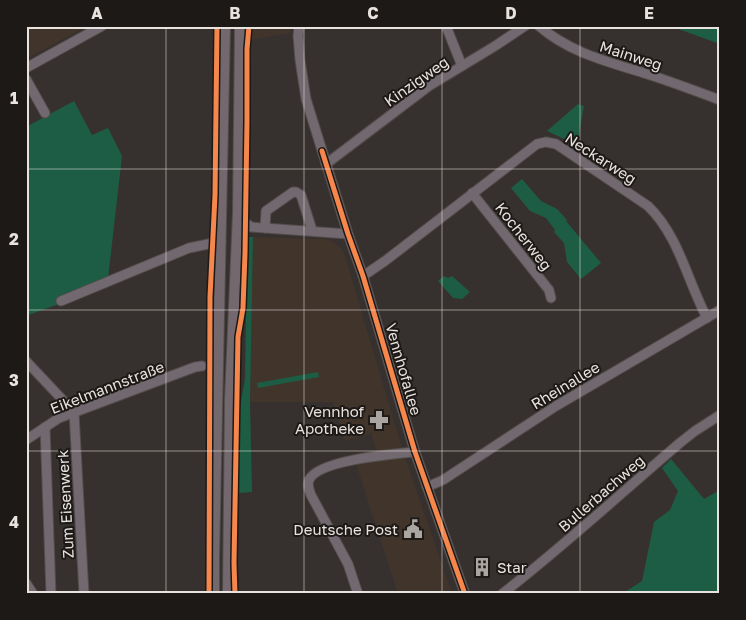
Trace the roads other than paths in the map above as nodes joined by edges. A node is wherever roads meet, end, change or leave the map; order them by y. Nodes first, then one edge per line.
1 (102, 26) edge
2 (226, 26) edge
3 (240, 26) edge
4 (299, 26) edge
5 (446, 26) edge
6 (525, 26) edge
7 (539, 26) edge
8 (462, 66) junction
9 (26, 68) edge
10 (26, 79) edge
11 (720, 100) edge
12 (45, 113) dead end
13 (326, 164) junction
14 (472, 193) junction
15 (238, 213) junction
16 (265, 228) junction
17 (312, 230) junction
18 (348, 234) junction
19 (221, 242) junction
20 (363, 276) junction
21 (551, 298) dead end
22 (61, 301) dead end
23 (720, 310) edge
24 (707, 318) junction
25 (26, 362) edge
26 (202, 366) dead end
27 (74, 412) junction
28 (720, 415) edge
29 (45, 427) junction
30 (26, 440) edge
31 (415, 452) junction
32 (427, 487) junction
33 (26, 583) edge
34 (33, 594) edge
35 (51, 594) edge
36 (84, 594) edge
37 (214, 594) edge
38 (228, 594) edge
39 (358, 594) edge
40 (465, 594) edge
41 (502, 594) edge

1 - 9 street
2 - 19 main road
3 - 15 main road
4 - 13 street, Vennhofallee
5 - 8 street
6 - 8 street, Kinzigweg
7 - 11 street, Mainweg
8 - 13 street, Kinzigweg
10 - 12 street
13 - 18 street, Vennhofallee
14 - 20 street, Neckarweg
14 - 21 street, Kocherweg
14 - 24 street, Neckarweg
15 - 16 street
15 - 38 main road
16 - 17 street
16 - 17 street
17 - 18 street
18 - 20 street, Vennhofallee
19 - 22 street
19 - 37 main road
20 - 31 street, Vennhofallee
23 - 24 street, Rheinallee
24 - 32 street, Rheinallee
25 - 27 street
26 - 27 street, Eikelmannstraße
27 - 29 street, Eikelmannstraße
27 - 36 street, Zum Eisenwerk
28 - 41 street, Bullerbachweg
29 - 30 street, Eikelmannstraße
29 - 35 street
31 - 32 street, Vennhofallee
31 - 39 street
32 - 40 street, Vennhofallee
33 - 34 street

